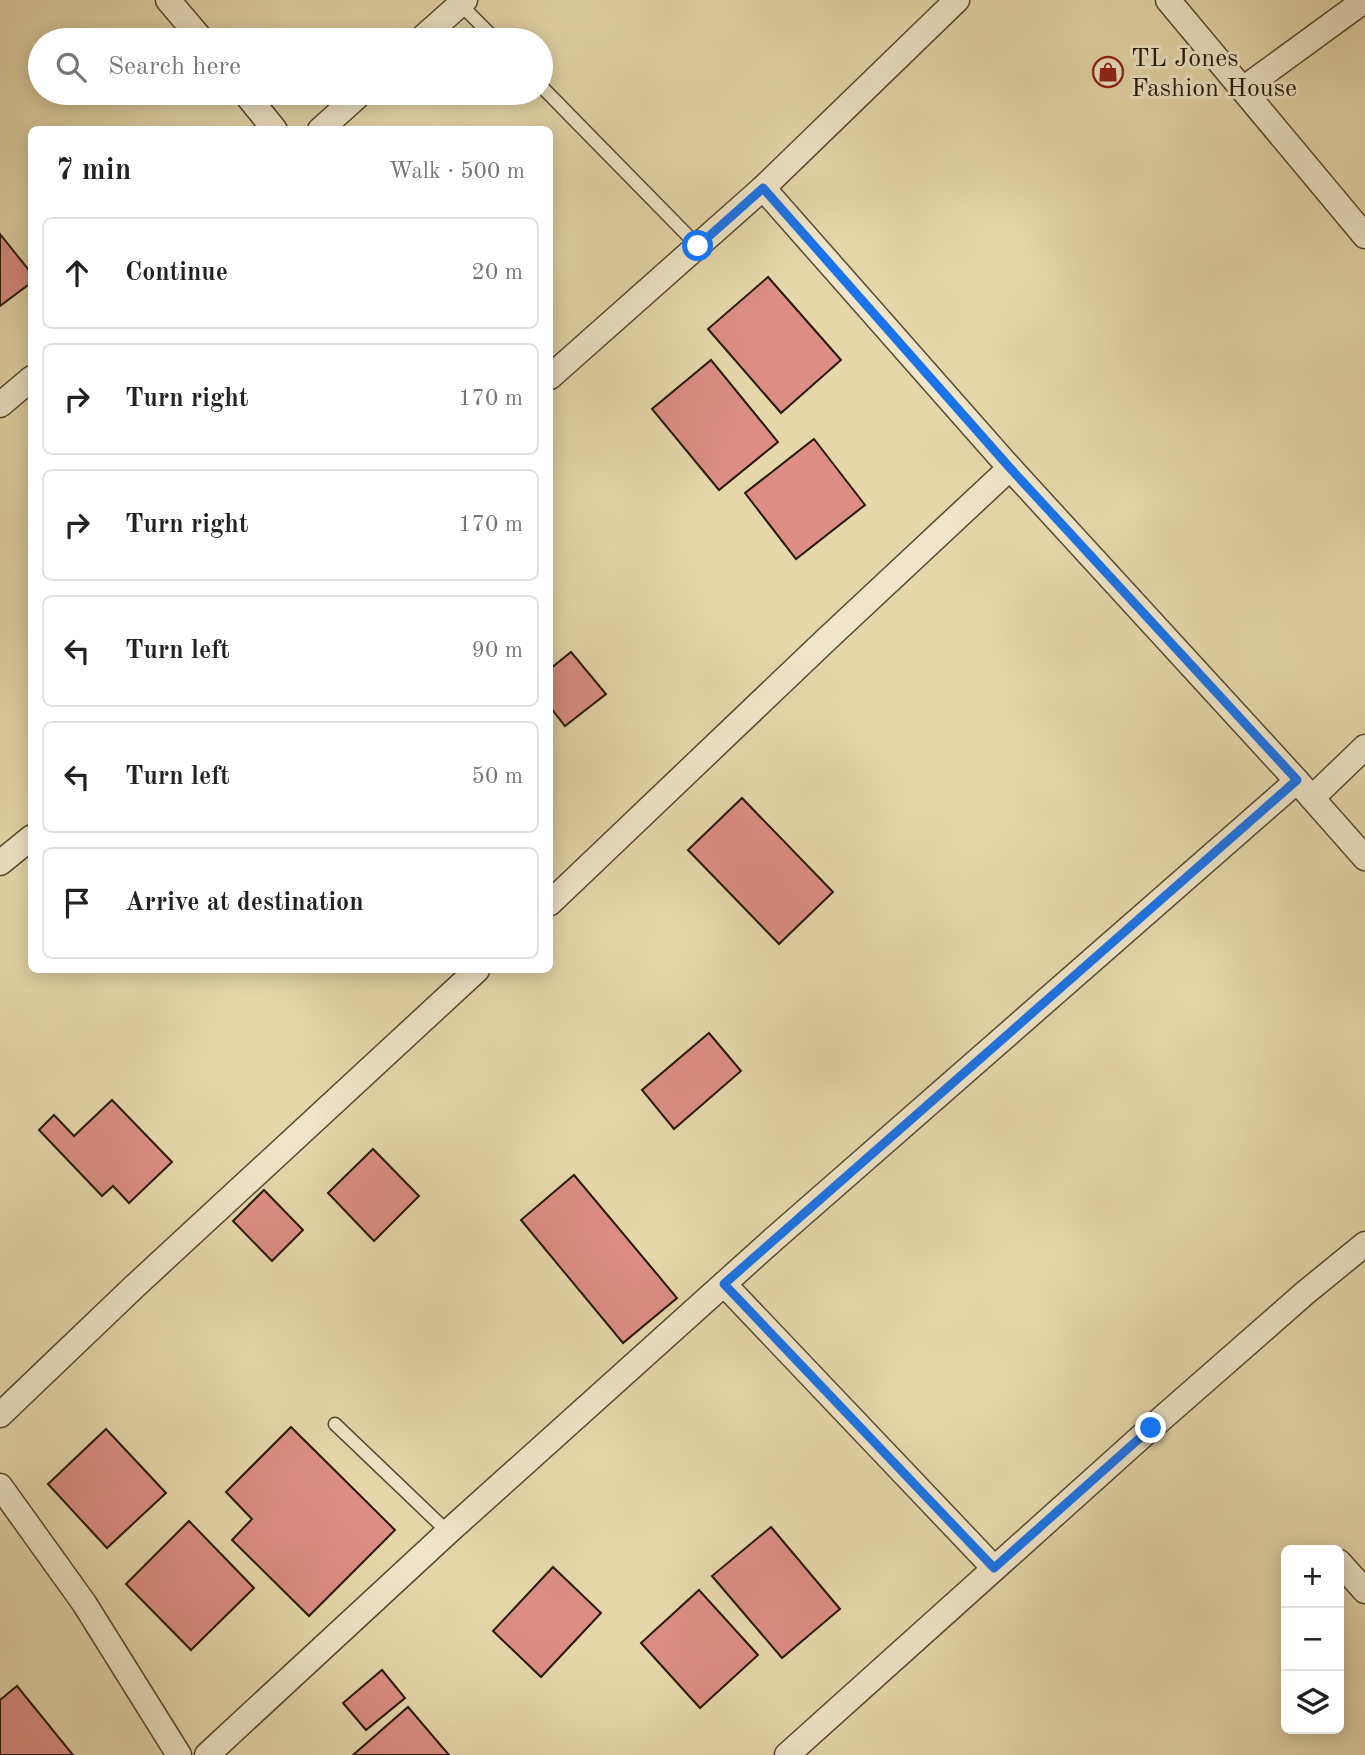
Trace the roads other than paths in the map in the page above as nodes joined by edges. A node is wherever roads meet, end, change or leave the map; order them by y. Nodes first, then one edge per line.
1 (168, 0) edge
2 (957, 0) edge
3 (1168, 0) edge
4 (1365, 0) edge
5 (463, 2) edge
6 (191, 28) edge
7 (434, 28) edge
8 (486, 28) edge
9 (1243, 89) junction
10 (553, 98) edge
11 (255, 105) edge
12 (348, 105) edge
13 (272, 126) edge
14 (324, 126) edge
15 (763, 188) junction
16 (1365, 236) edge
17 (698, 246) junction
18 (553, 374) edge
19 (28, 381) edge
20 (0, 405) edge
21 (1010, 468) junction
22 (1365, 747) edge
23 (1305, 789) junction
24 (28, 840) edge
25 (1365, 858) edge
26 (0, 863) edge
27 (553, 900) edge
28 (474, 973) edge
29 (1365, 1244) edge
30 (724, 1284) junction
31 (0, 1415) edge
32 (335, 1424) dead end
33 (0, 1486) edge
34 (448, 1532) junction
35 (994, 1568) junction
36 (1344, 1568) edge
37 (1365, 1591) edge
38 (179, 1755) edge
39 (207, 1755) edge
40 (787, 1755) edge

1 - 6 street
2 - 15 street
3 - 9 street
4 - 9 street
5 - 7 street
5 - 8 lane
9 - 16 street
10 - 17 lane
11 - 13 street
12 - 14 street
15 - 17 street
15 - 21 street
17 - 18 street
19 - 20 street
21 - 23 street
21 - 27 street
22 - 23 street
23 - 25 street
23 - 30 street
24 - 26 street
28 - 31 street
29 - 35 street
30 - 34 street
30 - 35 street
32 - 34 lane
33 - 38 street
34 - 39 street
35 - 40 street
36 - 37 street

